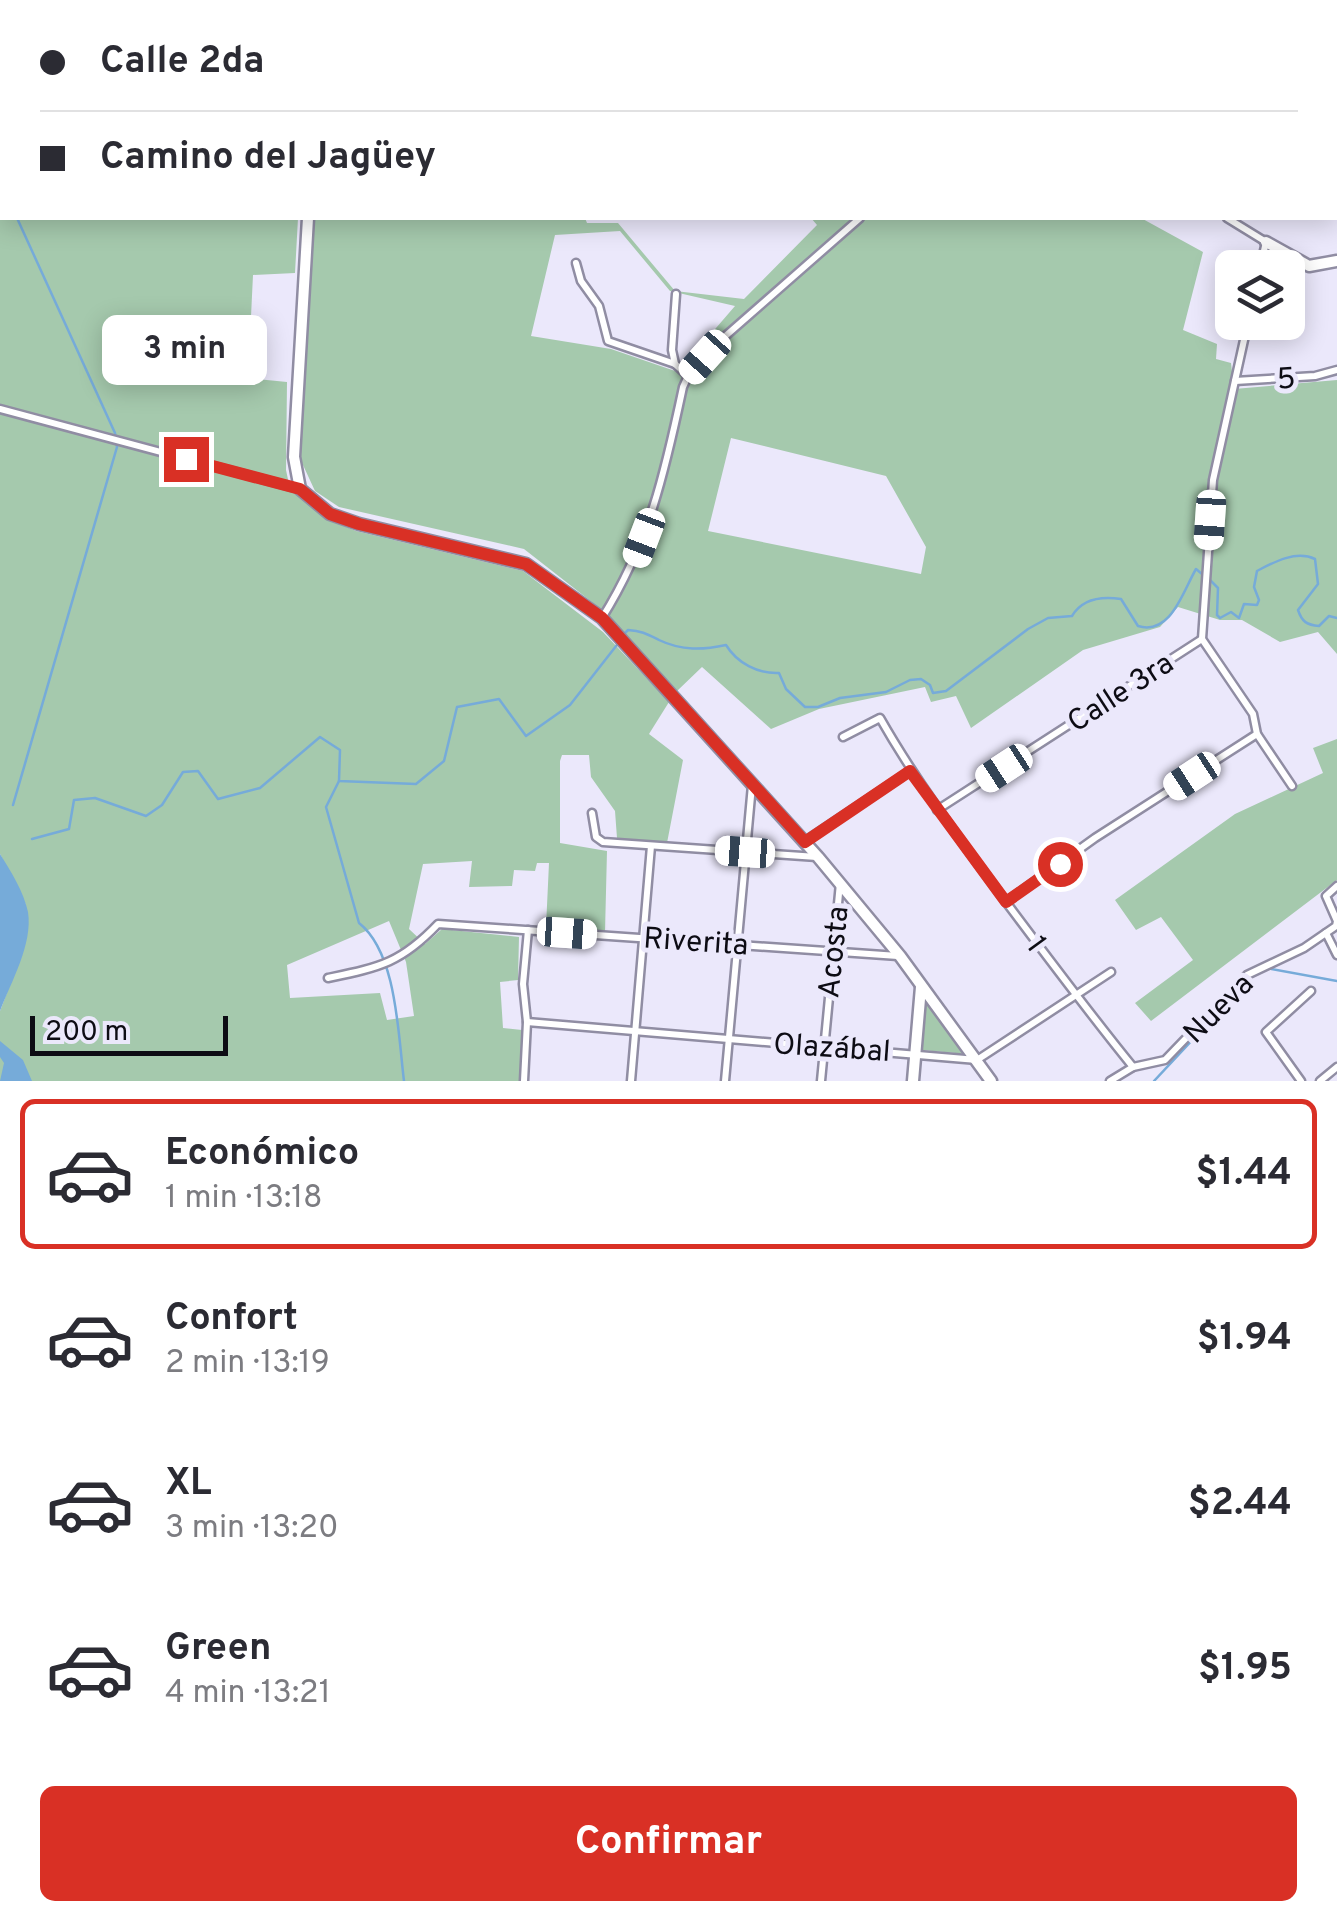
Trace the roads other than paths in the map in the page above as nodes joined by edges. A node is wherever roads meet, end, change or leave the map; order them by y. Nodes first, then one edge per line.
1 (308, 220) edge
2 (858, 220) edge
3 (1230, 220) edge
4 (1266, 242) junction
5 (1264, 250) edge
6 (1337, 261) edge
7 (576, 263) dead end
8 (676, 294) dead end
9 (1244, 340) edge
10 (675, 364) junction
11 (1337, 370) edge
12 (688, 376) junction
13 (1235, 381) junction
14 (0, 409) edge
15 (300, 489) junction
16 (602, 618) junction
17 (1202, 640) junction
18 (1257, 734) junction
19 (844, 738) dead end
20 (910, 771) junction
21 (752, 784) junction
22 (1292, 786) dead end
23 (937, 810) junction
24 (592, 813) dead end
25 (805, 842) junction
26 (650, 846) junction
27 (745, 852) junction
28 (818, 857) junction
29 (840, 882) junction
30 (1337, 886) edge
31 (1006, 902) junction
32 (528, 930) junction
33 (1326, 933) junction
34 (644, 938) junction
35 (738, 944) junction
36 (832, 950) junction
37 (900, 956) junction
38 (1337, 956) edge
39 (1111, 972) dead end
40 (328, 978) dead end
41 (921, 986) junction
42 (1311, 991) dead end
43 (1073, 994) junction
44 (527, 1022) junction
45 (635, 1032) junction
46 (729, 1040) junction
47 (824, 1046) junction
48 (915, 1054) junction
49 (976, 1060) junction
50 (1132, 1067) junction
51 (1337, 1067) edge
52 (524, 1081) edge
53 (631, 1081) edge
54 (725, 1081) edge
55 (821, 1081) edge
56 (913, 1081) edge
57 (991, 1081) edge
58 (1110, 1081) edge
59 (1301, 1081) edge
60 (1320, 1081) edge

1 - 15 street
2 - 12 street
3 - 4 street
4 - 5 street
4 - 6 street
7 - 10 street
8 - 10 street
9 - 13 street
10 - 12 street
11 - 13 street, 5
12 - 16 street
13 - 17 street
14 - 15 street
15 - 16 street
16 - 21 street
17 - 18 street
17 - 23 street, Calle 3ra
18 - 22 street
18 - 31 street
19 - 20 street, 1
20 - 23 street, 1
20 - 25 street
21 - 25 street
21 - 27 street
23 - 31 street, 1
24 - 26 street
25 - 28 street
26 - 27 street
26 - 34 street
27 - 28 street
27 - 35 street
28 - 29 street
29 - 36 street, Acosta
29 - 37 street
30 - 33 street
31 - 43 street, 1
32 - 34 street, Riverita
32 - 40 street, Riverita
32 - 44 street
33 - 38 street
33 - 50 street, Nueva
34 - 35 street, Riverita
34 - 45 street
35 - 36 street, Riverita
35 - 46 street
36 - 37 street, Riverita
36 - 47 street, Acosta
37 - 41 street
39 - 43 street
41 - 48 street
41 - 49 street
42 - 59 street
43 - 49 street
43 - 50 street, 1
44 - 45 street, Olazábal
44 - 52 street
45 - 46 street, Olazábal
45 - 53 street
46 - 47 street, Olazábal
46 - 54 street
47 - 48 street, Olazábal
47 - 55 street, Acosta
48 - 49 street, Olazábal
48 - 56 street
49 - 57 street
50 - 58 street, Nueva
51 - 60 street

